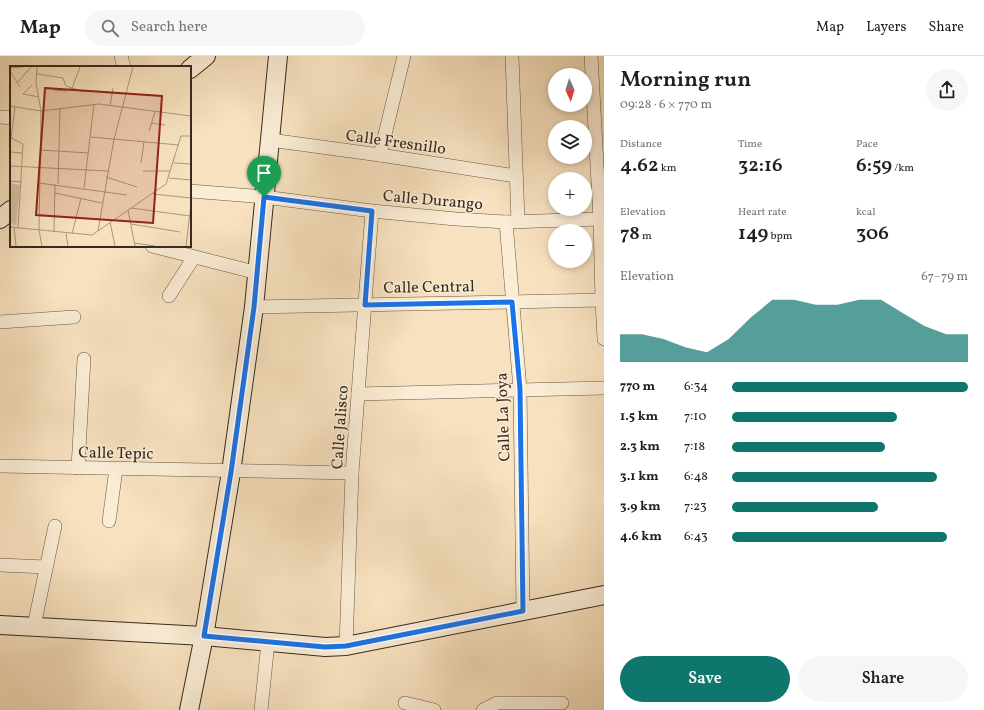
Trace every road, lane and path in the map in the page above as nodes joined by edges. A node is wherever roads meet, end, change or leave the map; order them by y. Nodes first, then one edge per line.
1 (121, 56) edge
2 (206, 56) edge
3 (278, 56) edge
4 (404, 56) edge
5 (512, 56) edge
6 (591, 56) edge
7 (124, 66) edge
8 (191, 68) edge
9 (0, 117) edge
10 (10, 118) edge
11 (270, 140) junction
12 (380, 155) junction
13 (516, 176) junction
14 (191, 191) edge
15 (264, 197) junction
16 (0, 205) edge
17 (10, 206) edge
18 (10, 211) edge
19 (372, 211) junction
20 (0, 219) edge
21 (600, 219) junction
22 (512, 222) junction
23 (156, 247) edge
24 (194, 256) junction
25 (258, 273) junction
26 (169, 296) dead end
27 (603, 300) edge
28 (512, 302) junction
29 (365, 305) junction
30 (254, 307) junction
31 (74, 318) dead end
32 (0, 322) edge
33 (604, 339) edge
34 (84, 358) dead end
35 (604, 388) edge
36 (520, 389) junction
37 (358, 394) junction
38 (0, 466) edge
39 (78, 468) junction
40 (116, 469) junction
41 (231, 472) junction
42 (352, 473) junction
43 (109, 521) dead end
44 (55, 526) dead end
45 (0, 565) edge
46 (46, 567) junction
47 (604, 595) edge
48 (523, 611) junction
49 (0, 625) edge
50 (34, 626) junction
51 (204, 636) junction
52 (268, 642) junction
53 (346, 646) junction
54 (405, 703) dead end
55 (562, 703) dead end
56 (189, 710) edge
57 (261, 710) edge
58 (434, 710) edge
59 (482, 710) edge

1 - 7 street
2 - 8 main road
3 - 11 main road
4 - 12 street
5 - 13 street, Calle La Joya
6 - 21 street
9 - 10 street
11 - 12 street, Calle Fresnillo
11 - 15 main road
12 - 13 street, Calle Fresnillo
13 - 22 street, Calle La Joya
14 - 15 street, Calle Durango
15 - 19 street, Calle Durango
15 - 25 main road
16 - 17 street
18 - 20 main road
19 - 22 street, Calle Durango
19 - 29 street, Calle Jalisco
21 - 22 street, Calle Durango
21 - 27 street
22 - 28 street, Calle La Joya
23 - 24 street
24 - 25 street
24 - 26 street
25 - 30 main road
27 - 28 street, Calle Central
27 - 33 street
28 - 29 street, Calle Central
28 - 36 street, Calle La Joya
29 - 30 street, Calle Central
29 - 37 street, Calle Jalisco
30 - 41 main road
31 - 32 street
34 - 39 street
35 - 36 street
36 - 37 street
36 - 48 street, Calle La Joya
37 - 42 street, Calle Jalisco
38 - 39 street, Calle Tepic
39 - 40 street, Calle Tepic
40 - 41 street, Calle Tepic
40 - 43 street
41 - 42 street, Calle Tepic
41 - 51 main road
42 - 53 street, Calle Jalisco
44 - 46 street
45 - 46 street
46 - 50 street
47 - 48 main road
48 - 53 main road
49 - 50 main road
50 - 51 main road
51 - 52 main road
51 - 56 main road
52 - 53 main road
52 - 57 street
54 - 58 street
55 - 59 street

